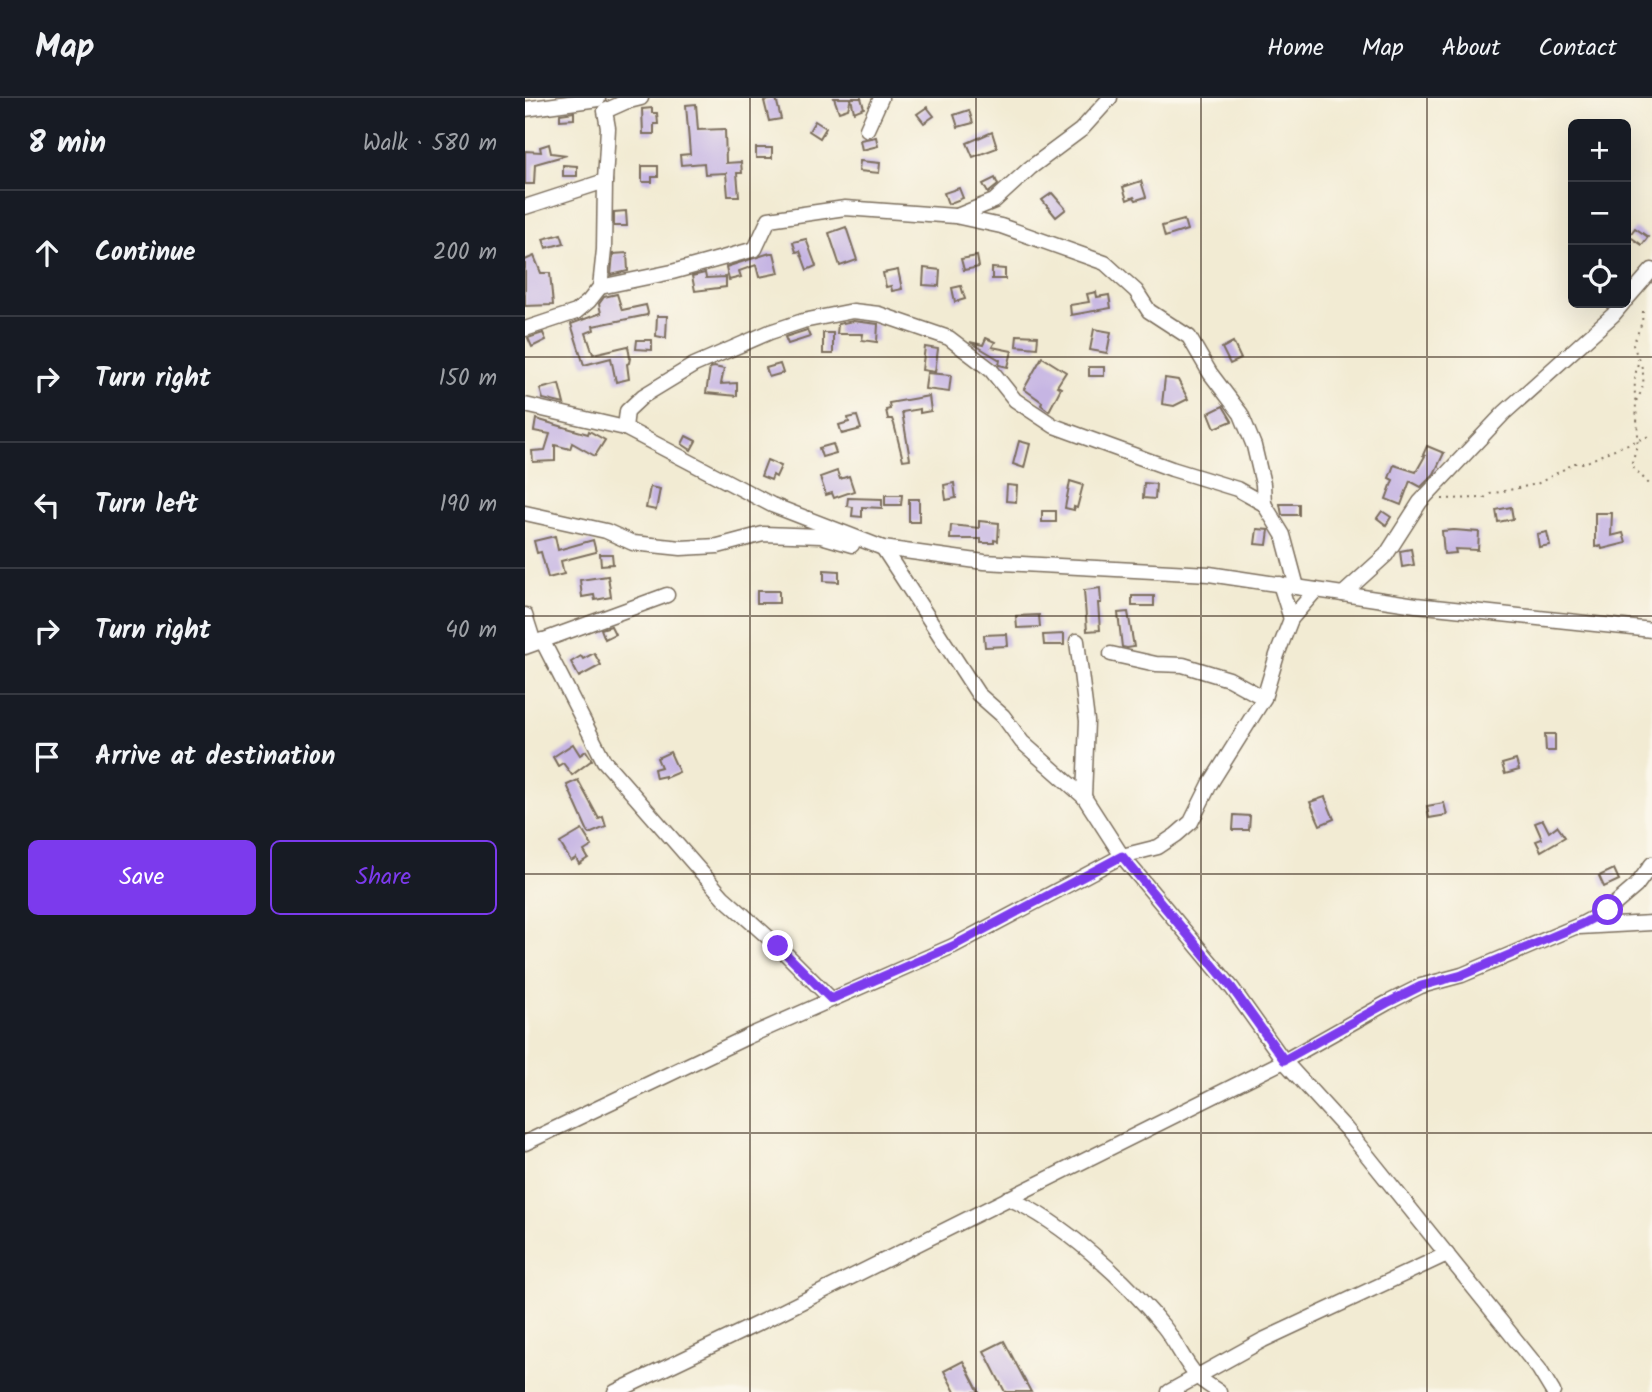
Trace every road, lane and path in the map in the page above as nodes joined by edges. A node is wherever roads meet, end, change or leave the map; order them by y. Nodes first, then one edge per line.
1 (641, 98) edge
2 (881, 98) edge
3 (1110, 98) edge
4 (600, 103) edge
5 (525, 109) edge
6 (867, 129) dead end
7 (605, 181) junction
8 (525, 207) edge
9 (955, 216) junction
10 (1652, 270) edge
11 (600, 287) junction
12 (1631, 294) edge
13 (1619, 308) edge
14 (1643, 311) dead end
15 (525, 329) edge
16 (1639, 360) junction
17 (1636, 401) junction
18 (525, 405) edge
19 (625, 428) junction
20 (1652, 435) edge
21 (1638, 441) junction
22 (1652, 487) edge
23 (1420, 502) junction
24 (1264, 504) junction
25 (525, 513) edge
26 (878, 551) junction
27 (1280, 583) junction
28 (1297, 587) junction
29 (1316, 590) junction
30 (1343, 594) junction
31 (667, 595) dead end
32 (525, 615) edge
33 (1291, 619) junction
34 (1652, 630) edge
35 (1077, 641) dead end
36 (534, 643) edge
37 (1111, 654) dead end
38 (1263, 698) junction
39 (1084, 797) junction
40 (1122, 856) junction
41 (1652, 864) edge
42 (1652, 923) edge
43 (1571, 927) junction
44 (831, 999) junction
45 (1284, 1060) junction
46 (525, 1143) edge
47 (1008, 1198) junction
48 (1447, 1254) junction
49 (1197, 1376) junction
50 (615, 1392) edge
51 (1169, 1392) edge
52 (1219, 1392) edge
53 (1553, 1392) edge

1 - 4 street
2 - 6 street
3 - 9 street
4 - 5 street
4 - 7 street
7 - 8 street
7 - 11 street
9 - 11 street
9 - 24 street
10 - 12 street
11 - 15 street
13 - 23 street
14 - 16 path
16 - 17 path
16 - 17 path
17 - 21 path
18 - 19 street
19 - 24 street
19 - 26 street
20 - 21 path
21 - 22 path
21 - 23 path
23 - 30 street
24 - 28 street
25 - 26 street
26 - 27 street
26 - 39 street
27 - 28 street
27 - 33 street
28 - 29 street
29 - 30 street
29 - 33 street
30 - 34 street
31 - 36 street
32 - 36 street
33 - 38 street
35 - 39 street
36 - 44 street
37 - 38 street
38 - 40 street
39 - 40 street
40 - 44 street
40 - 45 street
41 - 43 street
42 - 43 street
43 - 45 street
44 - 46 street
45 - 47 street
45 - 48 street
47 - 49 street
47 - 50 street
48 - 49 street
48 - 53 street
49 - 51 street
49 - 52 street

